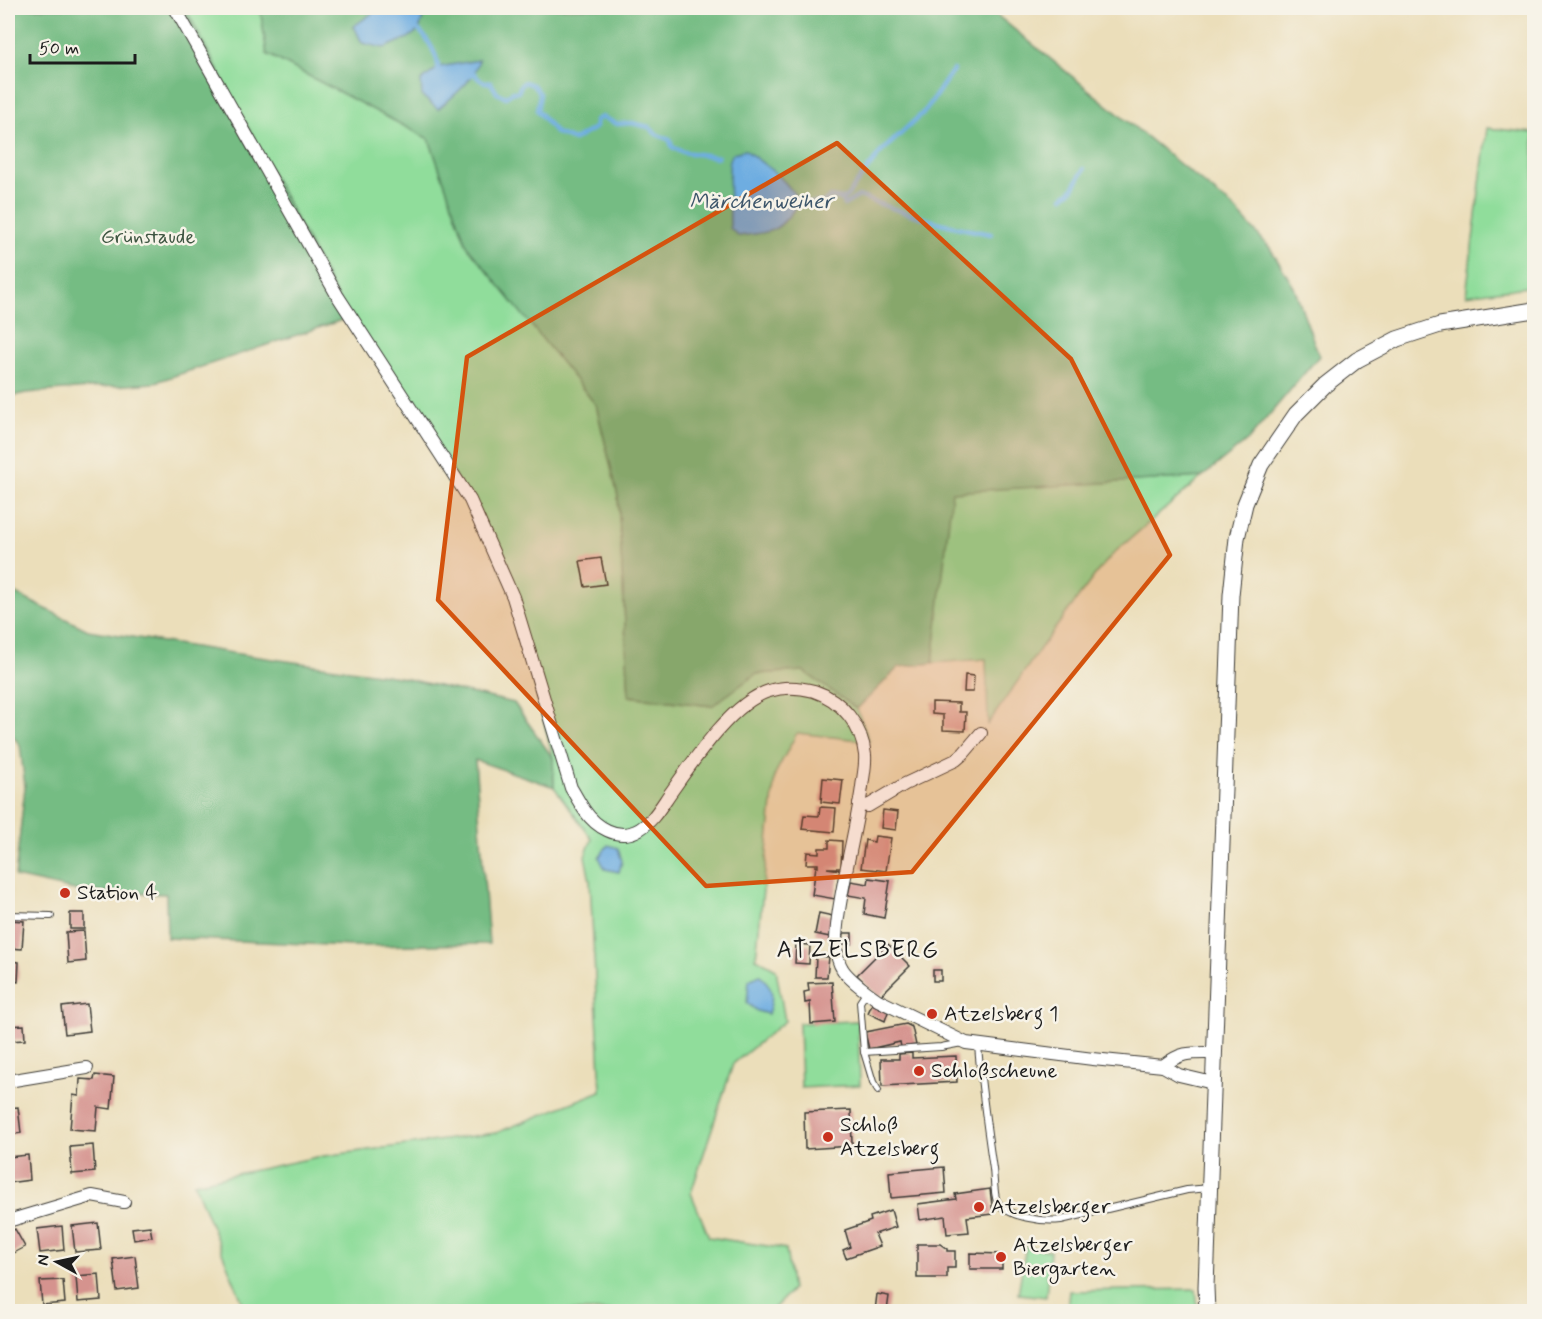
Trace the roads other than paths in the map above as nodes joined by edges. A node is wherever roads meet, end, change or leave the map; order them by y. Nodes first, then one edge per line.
1 (175, 8) edge
2 (1534, 310) edge
3 (981, 733) dead end
4 (860, 805) junction
5 (8, 915) edge
6 (51, 916) dead end
7 (866, 993) junction
8 (972, 1044) junction
9 (864, 1052) junction
10 (1215, 1053) junction
11 (1163, 1066) junction
12 (87, 1068) dead end
13 (8, 1081) edge
14 (1213, 1083) junction
15 (878, 1090) dead end
16 (1210, 1188) junction
17 (124, 1202) dead end
18 (8, 1221) edge
19 (1207, 1311) edge

1 - 4 street
2 - 10 street
3 - 4 street
4 - 7 street
5 - 6 lane
7 - 8 street
7 - 9 lane
8 - 9 lane
8 - 11 street
8 - 16 lane
9 - 15 lane
10 - 11 street
10 - 14 street
11 - 14 street
12 - 13 street
14 - 16 street
16 - 19 street
17 - 18 street

